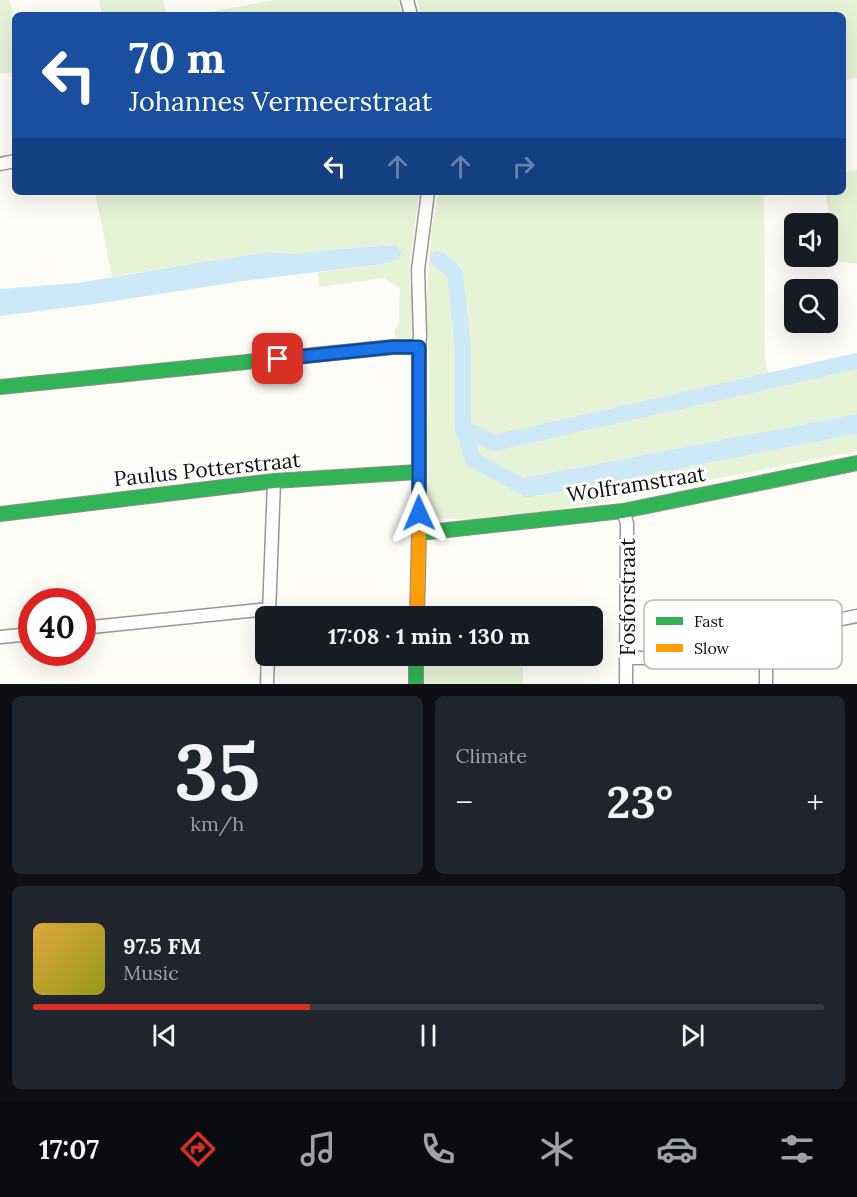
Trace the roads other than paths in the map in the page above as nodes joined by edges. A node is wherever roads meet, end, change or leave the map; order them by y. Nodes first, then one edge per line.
1 (428, 195) edge
2 (419, 347) junction
3 (0, 387) edge
4 (857, 463) edge
5 (418, 472) junction
6 (274, 481) junction
7 (623, 511) junction
8 (0, 514) edge
9 (419, 533) junction
10 (269, 606) edge
11 (417, 606) edge
12 (255, 614) edge
13 (857, 616) edge
14 (842, 619) edge
15 (96, 627) edge
16 (18, 635) edge
17 (0, 637) edge
18 (627, 658) junction
19 (644, 658) edge
20 (268, 666) edge
21 (416, 666) edge
22 (267, 684) edge
23 (416, 684) edge
24 (626, 684) edge

1 - 2 street
2 - 3 street
2 - 5 street
4 - 7 street, Wolframstraat
5 - 6 street, Paulus Potterstraat
5 - 9 street
6 - 8 street, Paulus Potterstraat
6 - 10 street
7 - 9 street, Wolframstraat
7 - 18 street, Fosforstraat
9 - 11 street
12 - 15 street
13 - 14 street
16 - 17 street
18 - 19 street
18 - 24 street, Fosforstraat
20 - 22 street
21 - 23 street

